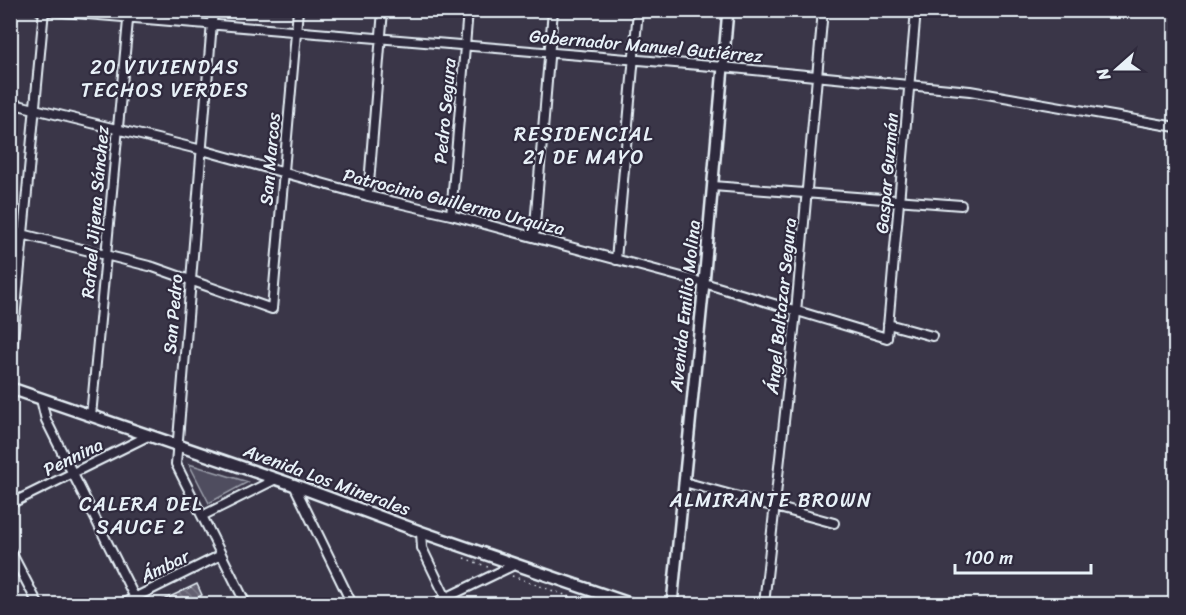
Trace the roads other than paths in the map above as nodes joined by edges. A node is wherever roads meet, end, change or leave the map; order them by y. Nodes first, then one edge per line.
1 (213, 10) edge
2 (298, 10) edge
3 (383, 10) edge
4 (468, 10) edge
5 (553, 10) edge
6 (638, 10) edge
7 (728, 10) edge
8 (822, 10) edge
9 (916, 10) edge
10 (42, 11) edge
11 (129, 14) edge
12 (212, 24) junction
13 (296, 32) junction
14 (381, 38) junction
15 (465, 45) junction
16 (549, 53) junction
17 (634, 60) junction
18 (723, 67) junction
19 (817, 76) junction
20 (910, 85) junction
21 (10, 103) edge
22 (34, 110) junction
23 (1176, 127) edge
24 (118, 130) junction
25 (202, 150) junction
26 (284, 172) junction
27 (713, 186) junction
28 (807, 193) junction
29 (368, 196) junction
30 (900, 200) junction
31 (961, 205) dead end
32 (451, 215) junction
33 (10, 231) edge
34 (23, 234) junction
35 (534, 237) junction
36 (106, 255) junction
37 (616, 260) junction
38 (191, 281) junction
39 (704, 283) junction
40 (796, 312) junction
41 (888, 324) junction
42 (932, 336) dead end
43 (887, 338) joint
44 (10, 373) edge
45 (10, 388) edge
46 (41, 399) junction
47 (91, 416) junction
48 (148, 436) junction
49 (177, 446) junction
50 (72, 473) junction
51 (276, 479) junction
52 (684, 482) junction
53 (294, 485) junction
54 (10, 504) edge
55 (775, 507) junction
56 (202, 516) junction
57 (834, 523) dead end
58 (421, 532) junction
59 (10, 550) edge
60 (221, 555) junction
61 (514, 565) junction
62 (136, 601) edge
63 (448, 601) edge
64 (38, 604) edge
65 (122, 604) edge
66 (246, 604) edge
67 (352, 604) edge
68 (433, 604) edge
69 (631, 604) edge
70 (672, 604) edge
71 (765, 604) edge

1 - 12 street, San Pedro
2 - 13 street, San Marcos
3 - 14 street
4 - 15 street, Pedro Segura
5 - 16 street
6 - 17 street
7 - 18 street, Avenida Emilio Molina
8 - 19 street, Ángel Baltazar Segura
9 - 20 street, Gaspar Guzmán
10 - 11 street, Gobernador Manuel Gutiérrez
10 - 22 street
11 - 12 street, Gobernador Manuel Gutiérrez
11 - 24 street, Rafael Jijena Sánchez
12 - 13 street, Gobernador Manuel Gutiérrez
12 - 25 street, San Pedro
13 - 14 street, Gobernador Manuel Gutiérrez
13 - 26 street, San Marcos
14 - 15 street, Gobernador Manuel Gutiérrez
14 - 29 street
15 - 16 street, Gobernador Manuel Gutiérrez
15 - 32 street, Pedro Segura
16 - 17 street, Gobernador Manuel Gutiérrez
16 - 35 street
17 - 18 street, Gobernador Manuel Gutiérrez
17 - 37 street
18 - 19 street, Gobernador Manuel Gutiérrez
18 - 27 street, Avenida Emilio Molina
19 - 20 street, Gobernador Manuel Gutiérrez
19 - 28 street, Ángel Baltazar Segura
20 - 23 street, Gobernador Manuel Gutiérrez
20 - 30 street, Gaspar Guzmán
21 - 22 street, Patrocinio Guillermo Urquiza
22 - 24 street, Patrocinio Guillermo Urquiza
22 - 34 street
24 - 25 street, Patrocinio Guillermo Urquiza
24 - 36 street, Rafael Jijena Sánchez
25 - 26 street, Patrocinio Guillermo Urquiza
25 - 38 street, San Pedro
26 - 29 street, Patrocinio Guillermo Urquiza
26 - 38 street, San Marcos
27 - 28 street
27 - 39 street, Avenida Emilio Molina
28 - 30 street
28 - 40 street, Ángel Baltazar Segura
29 - 32 street, Patrocinio Guillermo Urquiza
30 - 31 street
30 - 41 street, Gaspar Guzmán
32 - 35 street, Patrocinio Guillermo Urquiza
33 - 34 street
34 - 36 street
34 - 44 street
35 - 37 street, Patrocinio Guillermo Urquiza
36 - 38 street
36 - 47 street, Rafael Jijena Sánchez
37 - 39 street, Patrocinio Guillermo Urquiza
38 - 49 street, San Pedro
39 - 40 street, Patrocinio Guillermo Urquiza
39 - 52 street, Avenida Emilio Molina
40 - 43 street, Patrocinio Guillermo Urquiza
40 - 55 street, Ángel Baltazar Segura
41 - 42 street
41 - 43 street, Gaspar Guzmán
45 - 46 main road, Avenida Los Minerales
46 - 47 main road, Avenida Los Minerales
46 - 50 street
47 - 48 main road, Avenida Los Minerales
48 - 49 main road, Avenida Los Minerales
48 - 50 street, Pennina
49 - 51 main road, Avenida Los Minerales
49 - 56 street, San Pedro
50 - 54 street, Pennina
50 - 62 street
51 - 53 main road, Avenida Los Minerales
51 - 56 street
52 - 55 street
52 - 70 street, Avenida Emilio Molina
53 - 58 main road, Avenida Los Minerales
53 - 67 street
55 - 57 street
55 - 71 street, Ángel Baltazar Segura
56 - 60 street, San Pedro
58 - 61 main road, Avenida Los Minerales
58 - 63 street
59 - 64 street
60 - 62 street, Ámbar
60 - 66 street, San Pedro
61 - 63 street
61 - 69 main road, Avenida Los Minerales
62 - 65 street, Ámbar
63 - 68 street

